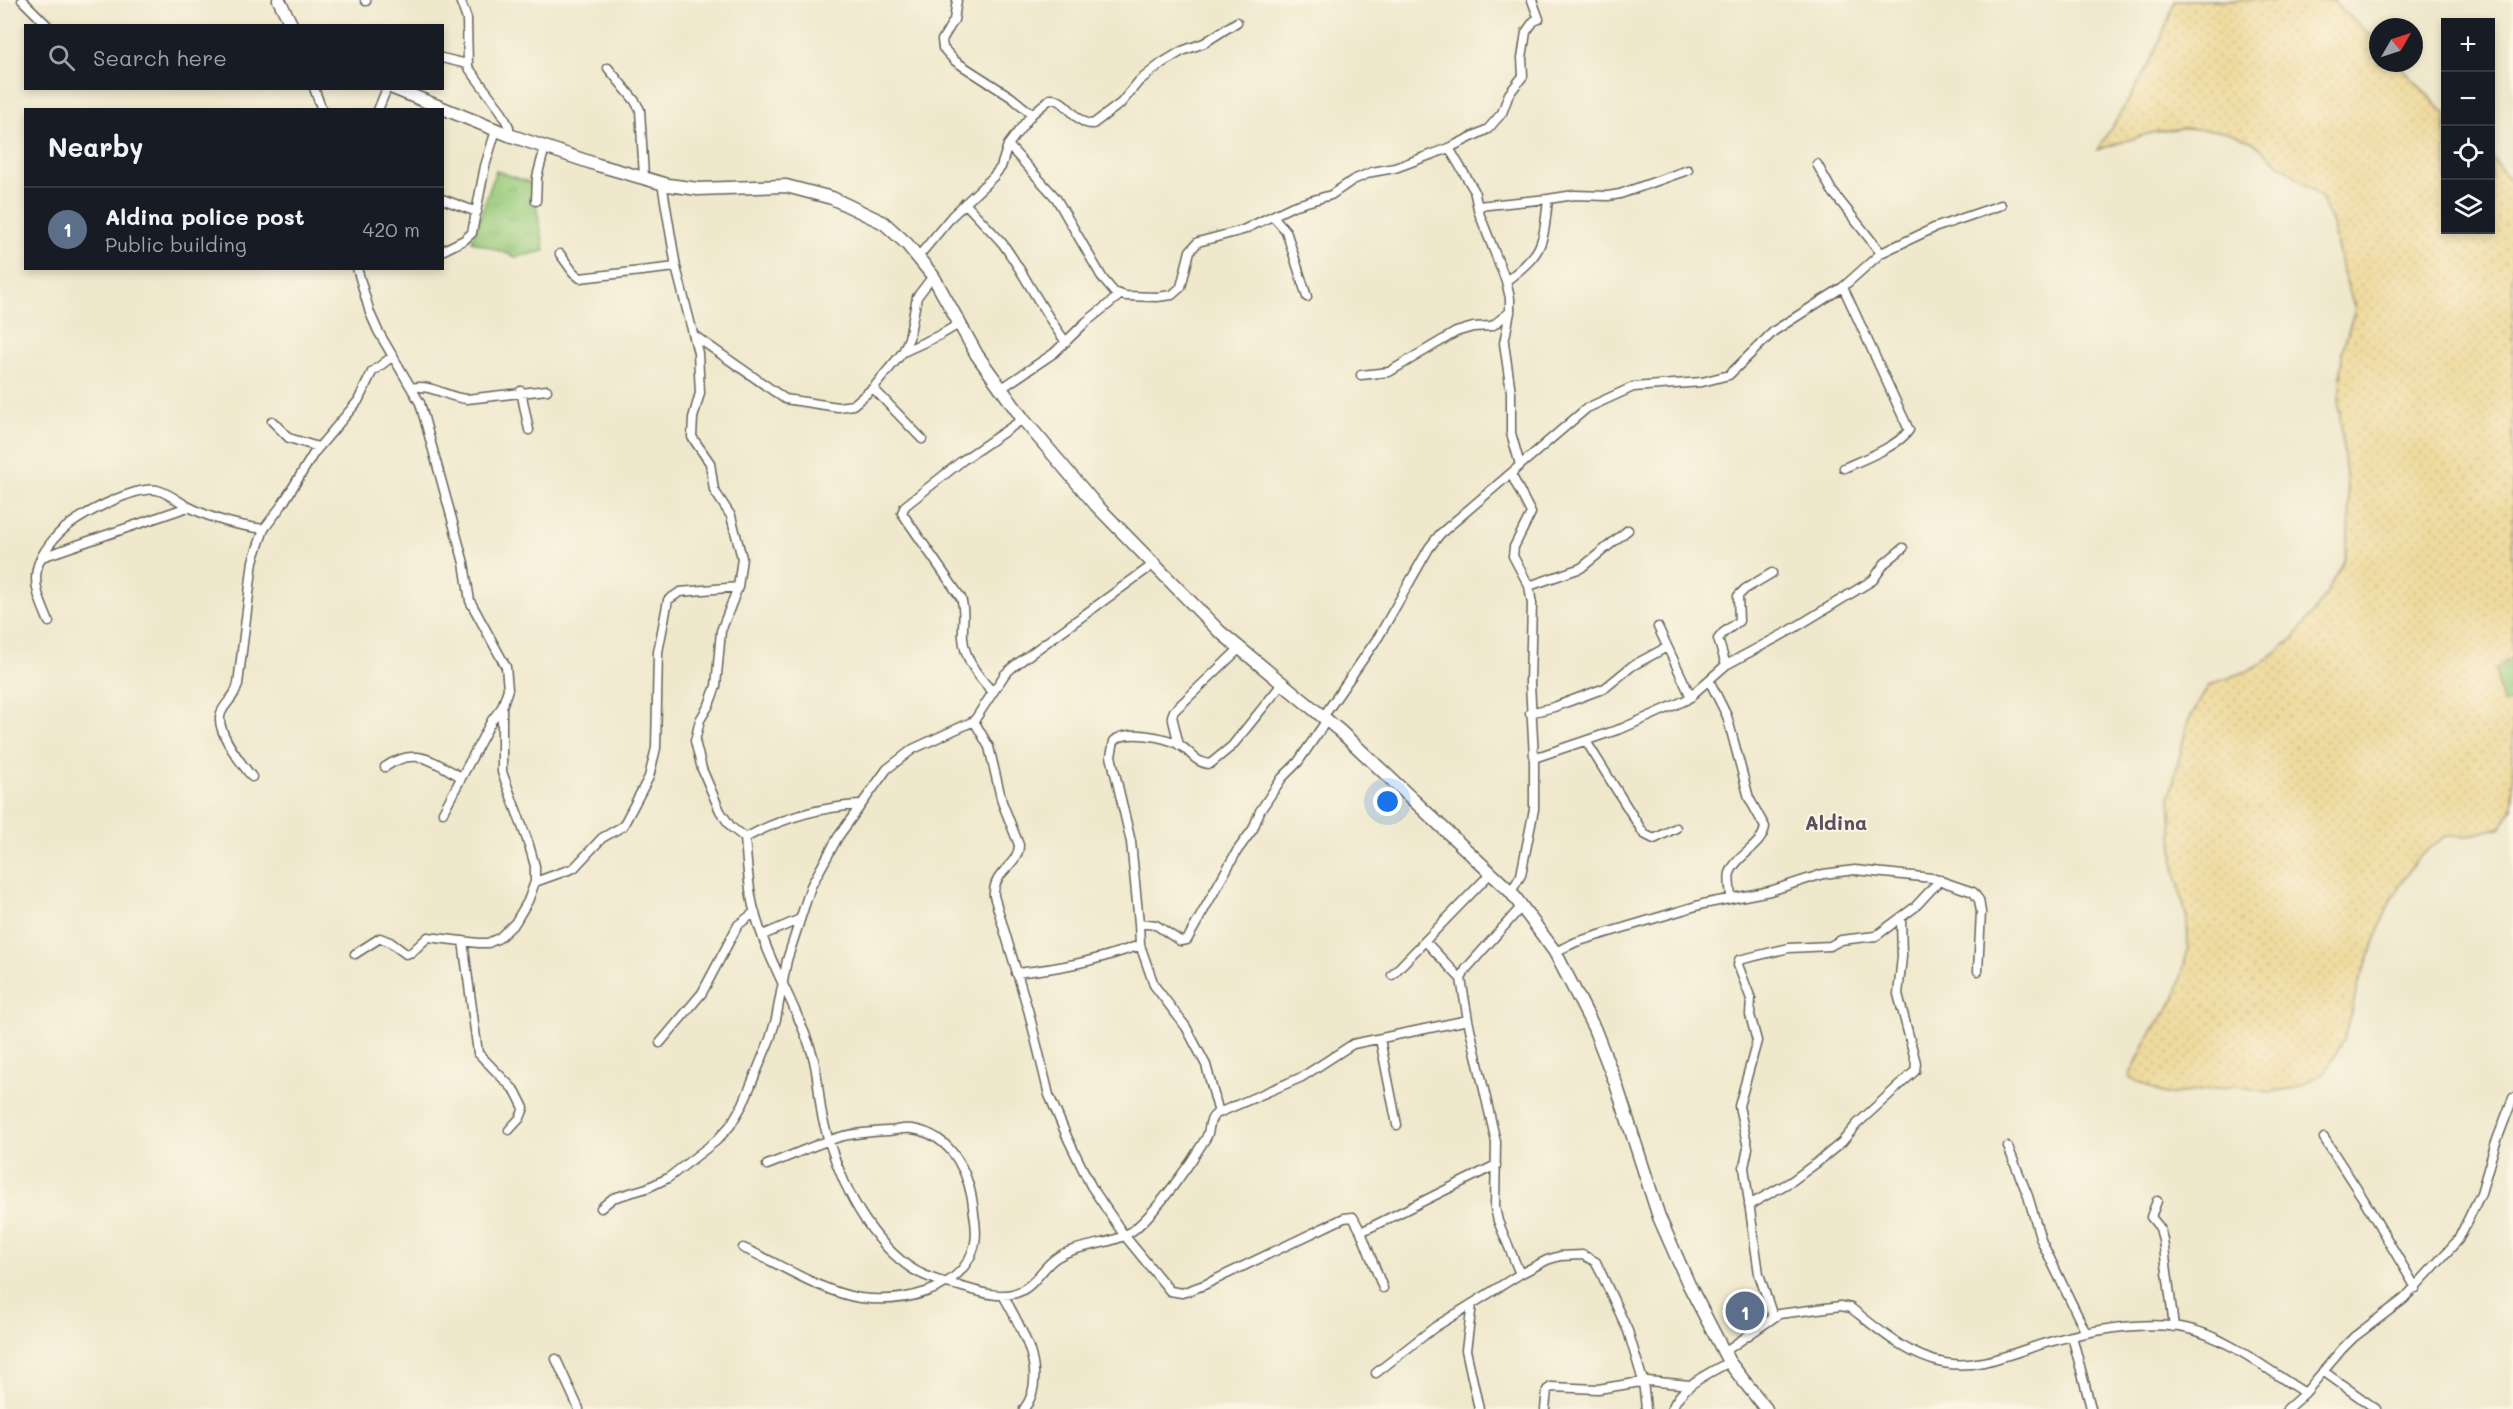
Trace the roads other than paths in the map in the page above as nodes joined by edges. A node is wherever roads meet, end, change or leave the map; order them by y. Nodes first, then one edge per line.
1 (22, 0) edge
2 (279, 0) edge
3 (460, 0) edge
4 (957, 0) edge
5 (1532, 0) edge
6 (1237, 22) dead end
7 (46, 24) edge
8 (291, 24) edge
9 (444, 58) edge
10 (467, 64) junction
11 (608, 68) dead end
12 (315, 90) edge
13 (386, 90) edge
14 (398, 90) edge
15 (321, 108) edge
16 (379, 108) edge
17 (442, 108) edge
18 (444, 109) edge
19 (1032, 114) junction
20 (496, 130) junction
21 (509, 135) junction
22 (1008, 145) junction
23 (545, 147) junction
24 (1449, 148) junction
25 (1818, 164) dead end
26 (1688, 170) dead end
27 (644, 177) junction
28 (662, 183) junction
29 (1548, 199) junction
30 (444, 200) edge
31 (536, 201) dead end
32 (965, 203) junction
33 (2001, 205) dead end
34 (1478, 206) junction
35 (477, 212) junction
36 (1274, 216) junction
37 (444, 250) edge
38 (1881, 252) junction
39 (560, 254) dead end
40 (918, 257) junction
41 (676, 267) junction
42 (358, 270) edge
43 (933, 276) junction
44 (1506, 281) junction
45 (1844, 287) junction
46 (1120, 295) junction
47 (1307, 297) dead end
48 (1510, 312) junction
49 (959, 324) junction
50 (1492, 326) junction
51 (695, 336) junction
52 (1504, 339) junction
53 (1066, 342) junction
54 (903, 352) junction
55 (393, 356) junction
56 (1360, 375) dead end
57 (412, 388) junction
58 (873, 388) junction
59 (1002, 388) junction
60 (547, 390) dead end
61 (521, 391) junction
62 (1023, 419) junction
63 (272, 421) dead end
64 (529, 430) dead end
65 (922, 439) dead end
66 (318, 447) junction
67 (1520, 465) junction
68 (1844, 468) dead end
69 (1511, 474) junction
70 (188, 507) junction
71 (264, 529) junction
72 (1628, 530) dead end
73 (1903, 548) dead end
74 (42, 557) junction
75 (1154, 564) junction
76 (1772, 573) dead end
77 (1529, 586) junction
78 (738, 587) junction
79 (49, 622) dead end
80 (1658, 627) dead end
81 (1666, 647) junction
82 (1239, 649) junction
83 (1726, 665) junction
84 (1709, 680) junction
85 (1282, 684) junction
86 (993, 692) junction
87 (1691, 697) junction
88 (502, 707) junction
89 (1530, 713) junction
90 (1325, 718) junction
91 (975, 721) junction
92 (1587, 741) junction
93 (1179, 745) junction
94 (1534, 758) junction
95 (384, 767) dead end
96 (252, 777) dead end
97 (461, 777) junction
98 (860, 805) junction
99 (443, 812) dead end
100 (1676, 828) dead end
101 (745, 838) junction
102 (1490, 874) junction
103 (1940, 880) junction
104 (535, 882) junction
105 (1511, 892) junction
106 (1731, 898) junction
107 (1522, 906) junction
108 (755, 912) junction
109 (1901, 916) junction
110 (798, 920) junction
111 (1139, 923) junction
112 (763, 935) junction
113 (463, 941) junction
114 (1425, 941) junction
115 (1140, 945) junction
116 (1555, 952) junction
117 (355, 954) dead end
118 (1978, 971) dead end
119 (1016, 973) junction
120 (1392, 975) dead end
121 (1461, 978) junction
122 (783, 982) junction
123 (1468, 1020) junction
124 (1380, 1039) junction
125 (660, 1043) dead end
126 (2513, 1098) edge
127 (1219, 1113) junction
128 (1397, 1125) dead end
129 (509, 1130) dead end
130 (2324, 1138) dead end
131 (829, 1142) junction
132 (2008, 1147) dead end
133 (767, 1165) dead end
134 (1496, 1165) junction
135 (2157, 1201) dead end
136 (1749, 1205) junction
137 (601, 1208) dead end
138 (1361, 1232) junction
139 (1124, 1235) junction
140 (742, 1248) dead end
141 (1520, 1274) junction
142 (945, 1282) junction
143 (1383, 1288) dead end
144 (2416, 1288) junction
145 (1003, 1295) junction
146 (1472, 1304) junction
147 (1773, 1317) junction
148 (2174, 1327) junction
149 (2086, 1333) junction
150 (2072, 1336) junction
151 (1727, 1357) junction
152 (556, 1359) dead end
153 (2323, 1371) junction
154 (1376, 1373) dead end
155 (1643, 1381) junction
156 (1690, 1385) junction
157 (2305, 1393) junction
158 (2091, 1408) edge
159 (579, 1409) edge
160 (1024, 1409) edge
161 (1479, 1409) edge
162 (1545, 1409) edge
163 (1646, 1409) edge
164 (1672, 1409) edge
165 (1766, 1409) edge
166 (2287, 1409) edge
167 (2376, 1409) edge

1 - 7 street
2 - 8 street
3 - 10 street
4 - 19 street
5 - 24 street
6 - 19 street
9 - 10 street
10 - 21 street
11 - 27 street
12 - 15 street
13 - 16 street
14 - 17 street
18 - 20 street
19 - 22 street
20 - 21 street
20 - 35 street
21 - 23 street
22 - 32 street
22 - 46 street
23 - 27 street
23 - 31 street
24 - 34 street
24 - 36 street
25 - 38 street
26 - 29 street
27 - 28 street
28 - 40 street
28 - 41 street
29 - 34 street
29 - 44 street
30 - 35 street
32 - 40 street
32 - 53 street
33 - 38 street
34 - 44 street
35 - 37 street
36 - 46 street
36 - 47 street
38 - 45 street
39 - 41 street
40 - 43 street
41 - 51 street
42 - 55 street
43 - 49 street
43 - 54 street
44 - 48 street
45 - 67 street
45 - 68 street
46 - 53 street
48 - 50 street
48 - 52 street
49 - 54 street
49 - 59 street
50 - 52 street
50 - 56 street
51 - 58 street
51 - 78 street
52 - 67 street
53 - 59 street
54 - 58 street
55 - 57 street
55 - 66 street
57 - 61 street
57 - 88 street
58 - 65 street
59 - 62 street
60 - 61 street
61 - 64 street
62 - 75 street
62 - 86 street
63 - 66 street
66 - 71 street
67 - 69 street
69 - 77 street
69 - 90 street
70 - 71 street
70 - 74 street
70 - 74 street
71 - 96 street
72 - 77 street
73 - 83 street
74 - 79 street
75 - 82 street
75 - 86 street
76 - 83 street
77 - 89 street
78 - 101 street
78 - 104 street
80 - 81 street
81 - 87 street
81 - 89 street
82 - 85 street
82 - 93 street
83 - 84 street
84 - 87 street
84 - 106 street
85 - 90 street
85 - 93 street
86 - 91 street
87 - 92 street
88 - 97 street
88 - 104 street
89 - 94 street
90 - 102 street
90 - 111 street
91 - 98 street
91 - 119 street
92 - 94 street
92 - 100 street
93 - 111 street
94 - 105 street
95 - 97 street
97 - 99 street
98 - 101 street
98 - 110 street
101 - 108 street
102 - 105 street
102 - 114 street
103 - 106 street
103 - 109 street
103 - 118 street
104 - 113 street
105 - 107 street
106 - 116 street
107 - 116 street
107 - 121 street
108 - 112 street
108 - 125 street
109 - 136 street
109 - 136 street
110 - 112 street
110 - 122 street
111 - 115 street
112 - 122 street
113 - 117 street
113 - 129 street
114 - 120 street
114 - 121 street
115 - 119 street
115 - 127 street
116 - 151 street
119 - 139 street
121 - 123 street
122 - 131 street
122 - 137 street
123 - 124 street
123 - 134 street
124 - 127 street
124 - 128 street
126 - 144 street
127 - 139 street
130 - 144 street
131 - 133 street
131 - 142 street
131 - 142 street
132 - 149 street
134 - 138 street
134 - 141 street
135 - 148 street
136 - 147 street
138 - 139 street
138 - 143 street
139 - 145 street
140 - 142 street
141 - 146 street
141 - 155 street
142 - 145 street
144 - 153 street
145 - 160 street
146 - 154 street
146 - 161 street
147 - 150 street
147 - 151 street
148 - 149 street
148 - 157 street
149 - 150 street
150 - 158 street
151 - 156 street
151 - 165 street
152 - 159 street
153 - 157 street
153 - 167 street
155 - 156 street
155 - 162 street
155 - 163 street
156 - 164 street
157 - 166 street

